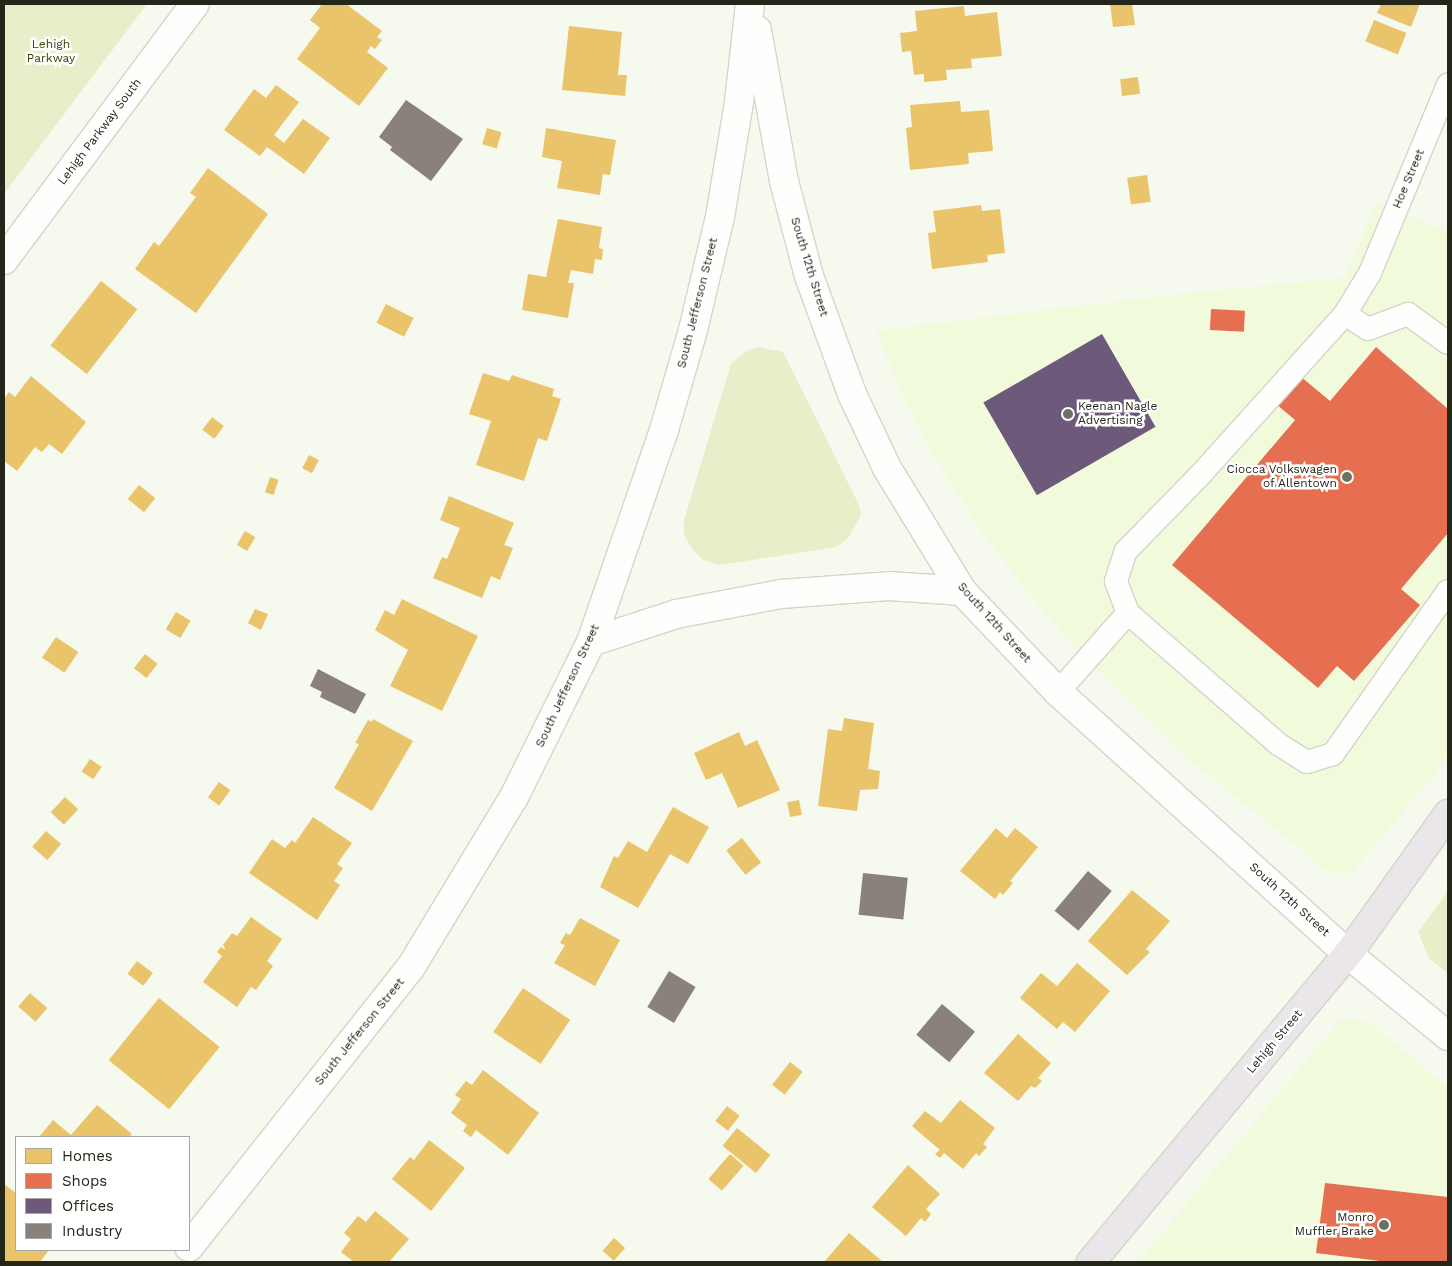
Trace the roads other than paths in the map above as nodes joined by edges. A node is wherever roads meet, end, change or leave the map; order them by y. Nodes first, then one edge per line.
1 (195, 4) edge
2 (750, 4) edge
3 (754, 4) edge
4 (1448, 84) edge
5 (4, 260) edge
6 (1345, 314) junction
7 (1448, 343) edge
8 (962, 591) junction
9 (1448, 591) edge
10 (1128, 613) junction
11 (591, 642) junction
12 (1058, 692) junction
13 (1448, 814) edge
14 (1348, 954) junction
15 (1448, 1036) edge
16 (190, 1246) edge
17 (185, 1251) edge
18 (176, 1262) edge
19 (1091, 1262) edge

1 - 5 street, Lehigh Parkway South
2 - 11 street, South Jefferson Street
3 - 8 street, South 12th Street
4 - 6 lane, Hoe Street
6 - 7 lane
6 - 10 lane, Hoe Street
8 - 11 street
8 - 12 street, South 12th Street
9 - 10 lane
10 - 12 lane
11 - 16 street, South Jefferson Street
12 - 14 street, South 12th Street
13 - 14 main road, Lehigh Street
14 - 15 street, South 12th Street
14 - 19 main road, Lehigh Street
17 - 18 street

